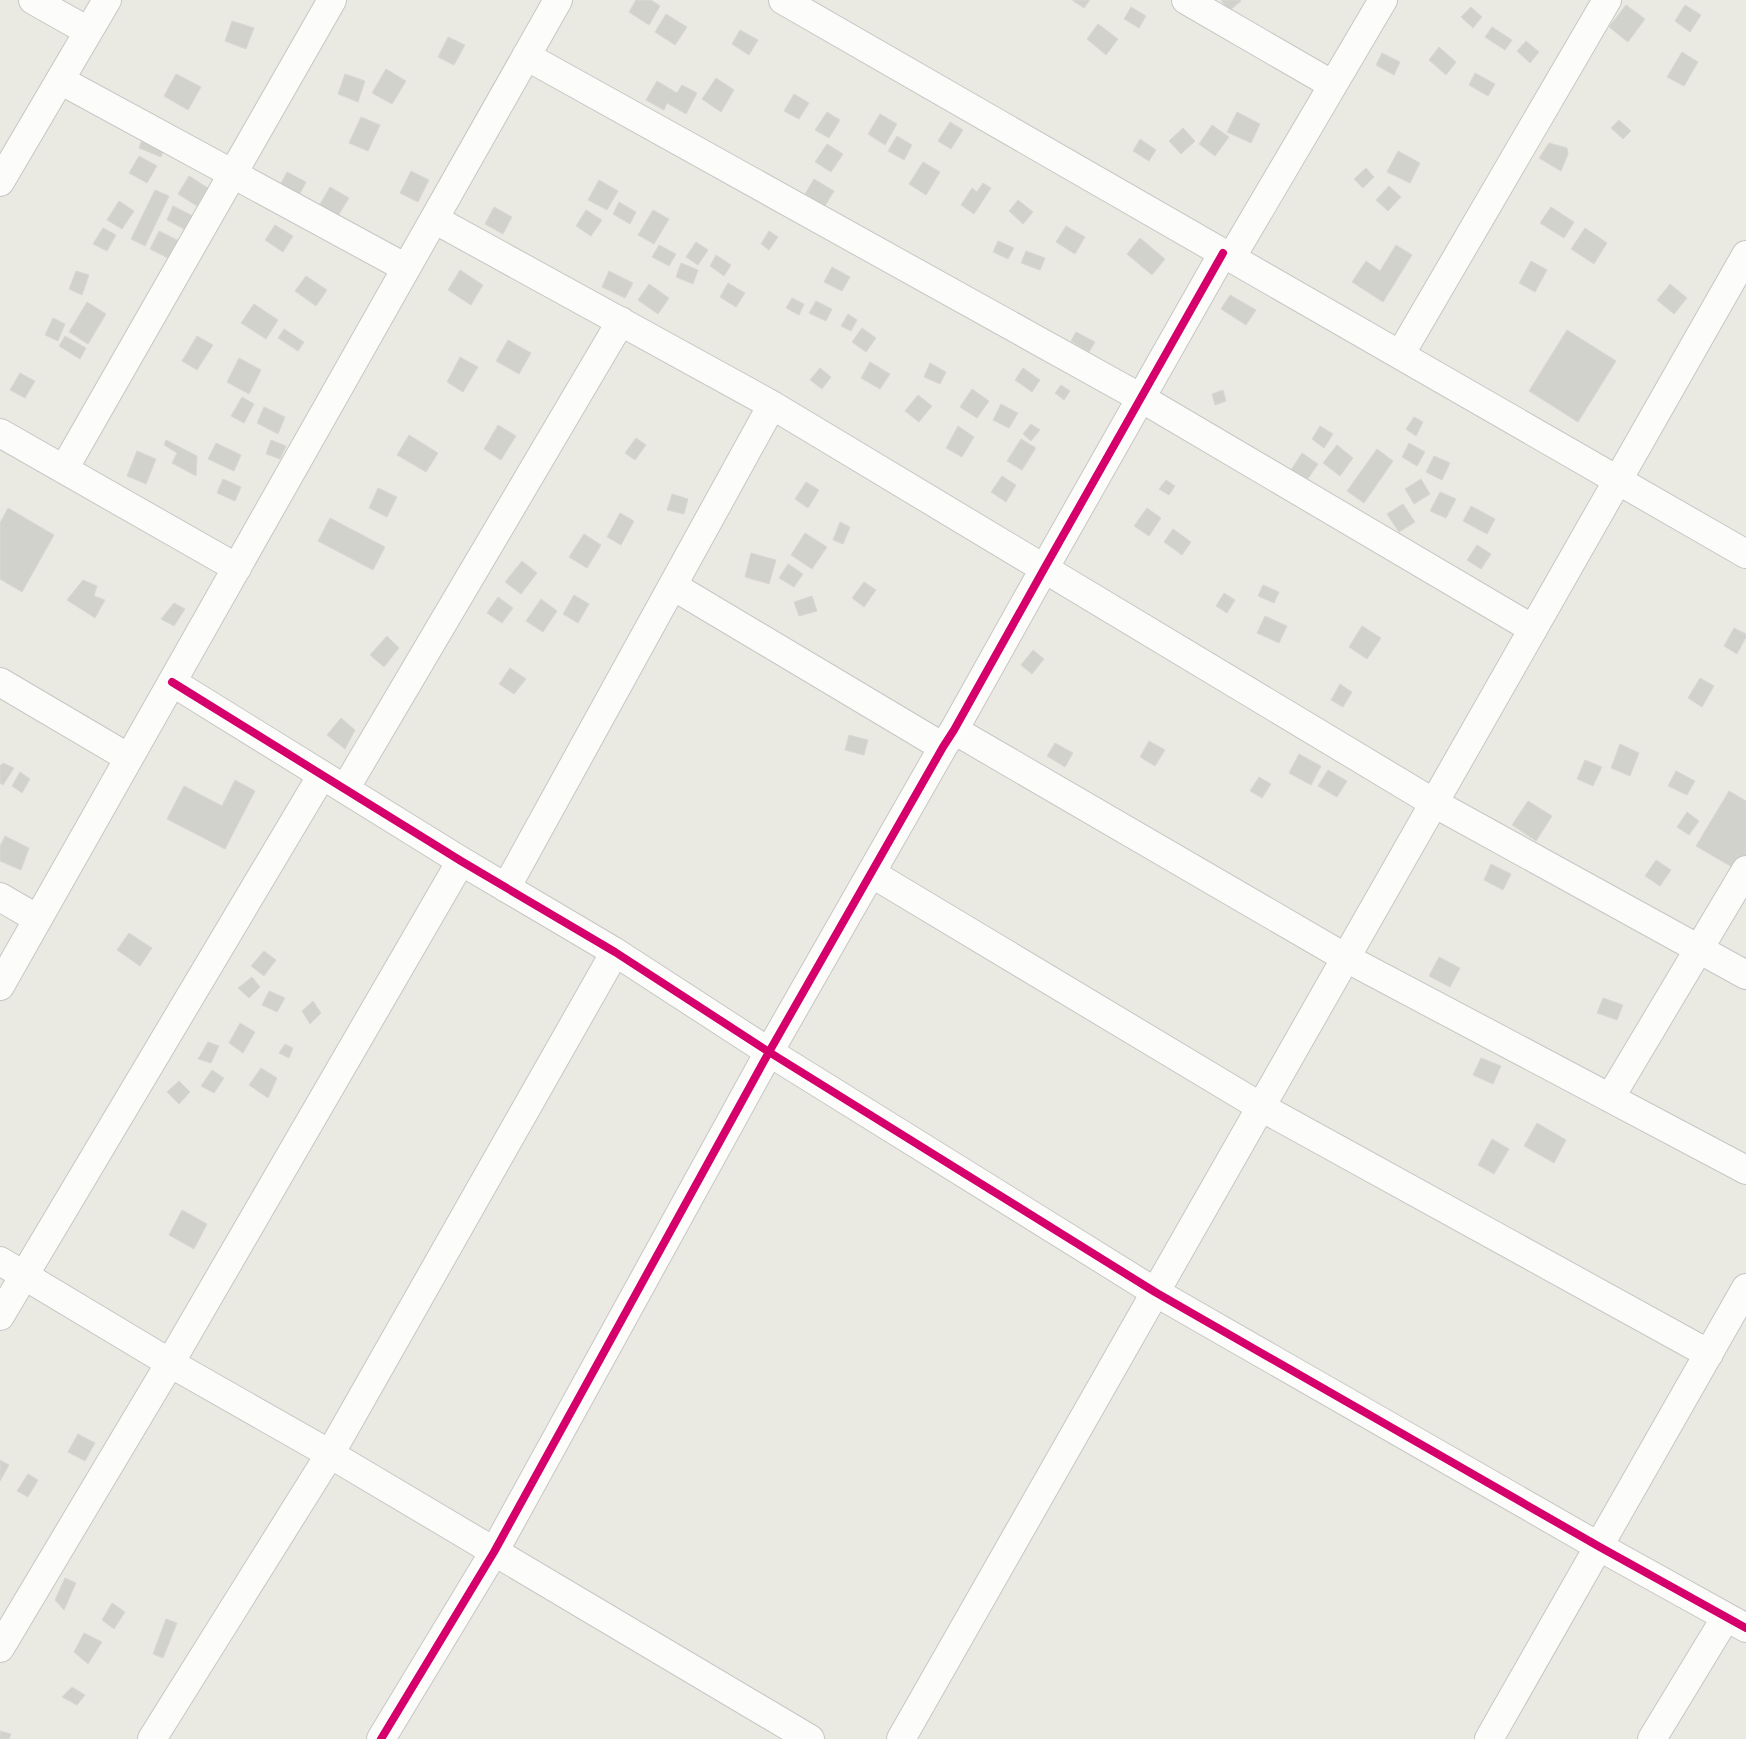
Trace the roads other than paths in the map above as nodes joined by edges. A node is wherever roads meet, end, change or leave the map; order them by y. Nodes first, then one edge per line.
1 (33, 0) edge
2 (108, 0) edge
3 (332, 0) edge
4 (558, 0) edge
5 (783, 0) edge
6 (1186, 0) edge
7 (1383, 0) edge
8 (1607, 0) edge
9 (88, 31) junction
10 (526, 56) junction
11 (60, 80) junction
12 (1333, 85) junction
13 (233, 173) junction
14 (0, 182) edge
15 (434, 219) junction
16 (1227, 255) junction
17 (1746, 255) edge
18 (406, 268) junction
19 (621, 321) junction
20 (1400, 355) junction
21 (1141, 398) junction
22 (772, 405) junction
23 (0, 433) edge
24 (64, 470) junction
25 (1618, 480) junction
26 (1746, 554) edge
27 (237, 568) junction
28 (1044, 568) junction
29 (673, 586) junction
30 (1533, 629) junction
31 (0, 682) edge
32 (172, 682) junction
33 (948, 738) junction
34 (129, 758) junction
35 (322, 775) junction
36 (345, 789) junction
37 (1434, 803) junction
38 (461, 861) junction
39 (1746, 870) edge
40 (871, 873) junction
41 (506, 888) junction
42 (0, 897) edge
43 (38, 919) junction
44 (1698, 949) junction
45 (615, 952) junction
46 (1346, 958) junction
47 (1746, 975) edge
48 (0, 986) edge
49 (769, 1052) junction
50 (1610, 1098) junction
51 (1261, 1107) junction
52 (1746, 1170) edge
53 (0, 1261) edge
54 (25, 1275) junction
55 (1155, 1292) junction
56 (1744, 1298) edge
57 (0, 1316) edge
58 (1709, 1354) junction
59 (170, 1363) junction
60 (330, 1454) junction
61 (1598, 1546) junction
62 (494, 1552) junction
63 (1736, 1623) edge
64 (0, 1648) edge
65 (152, 1739) edge
66 (381, 1739) edge
67 (810, 1739) edge
68 (901, 1739) edge
69 (1489, 1739) edge
70 (1652, 1739) edge

1 - 9 street
2 - 9 street
3 - 13 street
4 - 10 street
5 - 16 street
6 - 12 street
7 - 12 street
8 - 20 street
9 - 11 street
10 - 15 street
10 - 21 street
11 - 13 street
11 - 14 street
12 - 16 street
13 - 18 street
13 - 24 street
15 - 18 street
15 - 19 street
16 - 20 street
16 - 21 street
17 - 25 street
18 - 27 street
19 - 22 street
19 - 36 street
20 - 25 street
21 - 28 street
21 - 30 street
22 - 28 street
22 - 29 street
23 - 24 street
24 - 27 street
25 - 26 street
25 - 30 street
27 - 32 street
28 - 33 street
28 - 37 street
29 - 33 street
29 - 41 street
30 - 37 street
31 - 34 street
32 - 34 street
32 - 35 street
33 - 40 street
33 - 46 street
34 - 43 street
35 - 36 street
35 - 54 street
36 - 38 street
37 - 44 street
37 - 46 street
38 - 41 street
38 - 59 street
39 - 44 street
40 - 49 street
40 - 51 street
41 - 45 street
42 - 43 street
43 - 48 street
44 - 47 street
44 - 50 street
45 - 49 street
45 - 60 street
46 - 50 street
46 - 51 street
49 - 55 street
49 - 62 street
50 - 52 street
51 - 55 street
51 - 58 street
53 - 54 street
54 - 57 street
54 - 59 street
55 - 61 street
55 - 68 street
56 - 58 street
58 - 61 street
59 - 60 street
59 - 64 street
60 - 62 street
60 - 65 street
61 - 63 street
61 - 69 street
62 - 66 street
62 - 67 street
63 - 70 street

